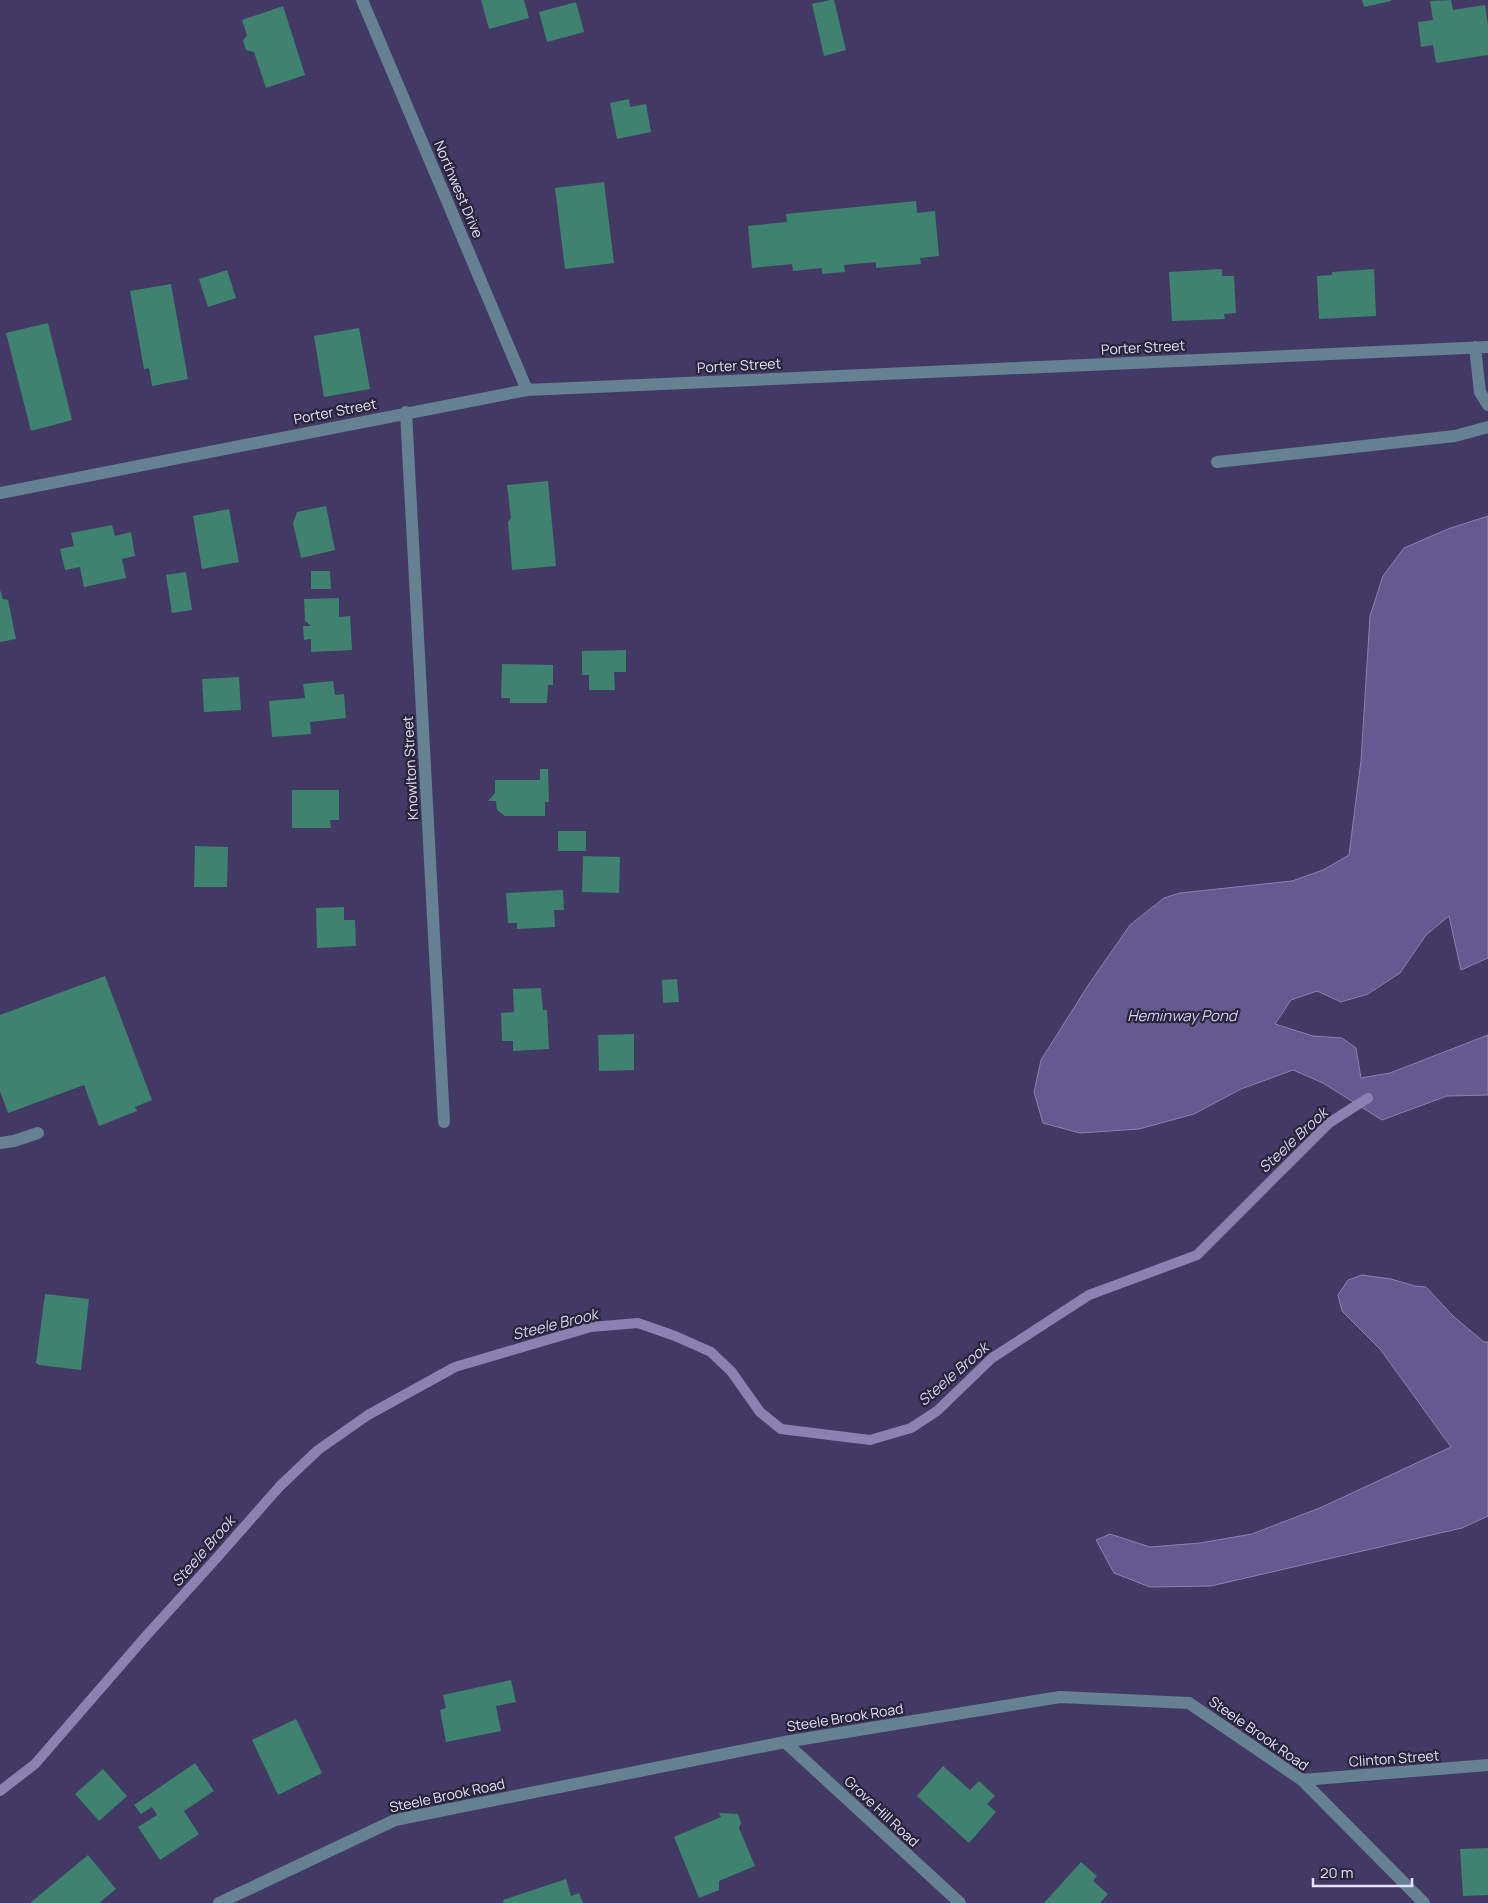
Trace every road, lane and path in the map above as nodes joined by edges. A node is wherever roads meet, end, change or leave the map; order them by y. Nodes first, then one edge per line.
1 (362, 0) edge
2 (1482, 347) edge
3 (527, 390) junction
4 (1488, 405) edge
5 (406, 412) junction
6 (1488, 428) edge
7 (1217, 462) dead end
8 (0, 493) edge
9 (444, 1122) dead end
10 (38, 1133) dead end
11 (0, 1143) edge
12 (785, 1742) junction
13 (1488, 1765) edge
14 (1302, 1780) junction
15 (219, 1903) edge
16 (960, 1903) edge
17 (1424, 1903) edge

1 - 3 street, Northwest Drive
2 - 3 street, Porter Street
2 - 4 street
3 - 5 street, Porter Street
5 - 8 street, Porter Street
5 - 9 street, Knowlton Street
6 - 7 street
10 - 11 street
12 - 14 street, Steele Brook Road
12 - 15 street, Steele Brook Road
12 - 16 street, Grove Hill Road
13 - 14 street, Clinton Street
14 - 17 street, Steele Brook Road

